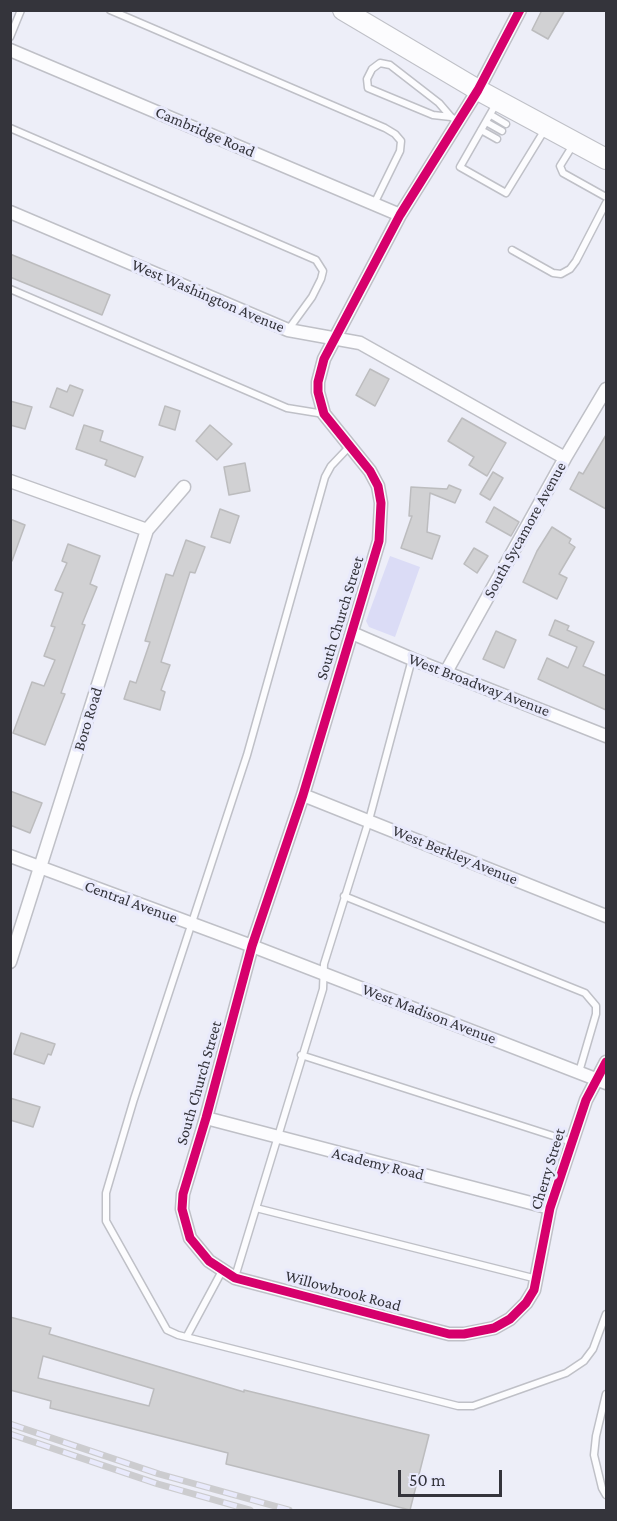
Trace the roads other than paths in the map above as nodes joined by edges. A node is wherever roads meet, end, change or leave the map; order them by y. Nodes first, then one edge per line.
1 (21, 10) edge
2 (110, 10) edge
3 (343, 10) edge
4 (520, 10) edge
5 (10, 38) edge
6 (10, 50) edge
7 (478, 90) junction
8 (494, 108) junction
9 (455, 119) junction
10 (486, 122) junction
11 (506, 123) dead end
12 (10, 128) edge
13 (481, 130) junction
14 (502, 131) dead end
15 (539, 135) junction
16 (497, 139) dead end
17 (575, 142) junction
18 (606, 159) edge
19 (606, 197) edge
20 (606, 203) edge
21 (374, 204) junction
22 (10, 212) edge
23 (400, 215) junction
24 (512, 250) dead end
25 (10, 289) edge
26 (288, 330) junction
27 (334, 340) junction
28 (606, 389) edge
29 (324, 414) junction
30 (349, 447) junction
31 (565, 458) junction
32 (10, 481) edge
33 (184, 487) dead end
34 (147, 530) junction
35 (352, 633) junction
36 (412, 659) junction
37 (446, 672) junction
38 (606, 736) edge
39 (303, 795) junction
40 (369, 820) junction
41 (10, 856) edge
42 (41, 868) junction
43 (344, 896) junction
44 (606, 916) edge
45 (191, 924) junction
46 (252, 946) junction
47 (10, 962) edge
48 (323, 974) junction
49 (302, 1055) junction
50 (606, 1062) edge
51 (579, 1072) junction
52 (602, 1081) edge
53 (206, 1118) junction
54 (278, 1138) junction
55 (572, 1142) junction
56 (183, 1194) joint
57 (256, 1208) junction
58 (550, 1208) junction
59 (222, 1271) junction
60 (235, 1278) junction
61 (536, 1285) junction
62 (606, 1314) edge
63 (187, 1336) junction
64 (606, 1394) edge
65 (606, 1472) edge
66 (598, 1474) junction
67 (606, 1495) edge

1 - 5 lane
2 - 21 lane
3 - 7 main road
4 - 7 street, South Church Street
6 - 21 street, Cambridge Road
7 - 8 main road
7 - 9 street, South Church Street
8 - 10 lane
8 - 11 lane
8 - 15 main road
9 - 9 lane
9 - 23 street, South Church Street
10 - 13 lane
10 - 14 lane
12 - 26 lane
13 - 15 lane
13 - 16 lane
15 - 17 main road
17 - 18 main road
17 - 19 lane
20 - 24 lane
21 - 23 street, Cambridge Road
22 - 26 street, West Washington Avenue
23 - 27 street, South Church Street
25 - 29 lane
26 - 27 street, West Washington Avenue
27 - 29 street, South Church Street
27 - 31 street, West Washington Avenue
28 - 31 street, South Sycamore Avenue
29 - 30 street, South Church Street
30 - 35 street, South Church Street
30 - 45 lane
31 - 37 street, South Sycamore Avenue
32 - 34 street
33 - 34 street, Boro Road
34 - 42 street, Boro Road
35 - 36 street, West Broadway Avenue
35 - 39 street, South Church Street
36 - 37 street, West Broadway Avenue
36 - 40 lane
37 - 38 street, West Broadway Avenue
39 - 40 street, West Berkley Avenue
39 - 46 street, South Church Street
40 - 43 lane
40 - 44 street, West Berkley Avenue
41 - 42 street, Central Avenue
42 - 45 street, Central Avenue
42 - 47 street, Boro Road
43 - 48 lane
43 - 51 lane
45 - 46 street, Central Avenue
45 - 63 lane
46 - 48 street, West Madison Avenue
46 - 53 street, South Church Street
48 - 49 lane
48 - 51 street, West Madison Avenue
49 - 54 lane
49 - 55 lane
50 - 52 street, Cherry Street
51 - 52 street, West Madison Avenue
52 - 55 street, Cherry Street
53 - 54 street, Academy Road
53 - 56 street, South Church Street
54 - 57 lane
54 - 58 street, Academy Road
55 - 58 street, Cherry Street
56 - 59 street, Willowbrook Road
57 - 60 lane
57 - 61 lane
58 - 61 street, Cherry Street
59 - 60 street, Willowbrook Road
59 - 63 lane
60 - 61 street, Willowbrook Road
62 - 63 lane
64 - 66 lane
65 - 66 lane
66 - 67 lane

